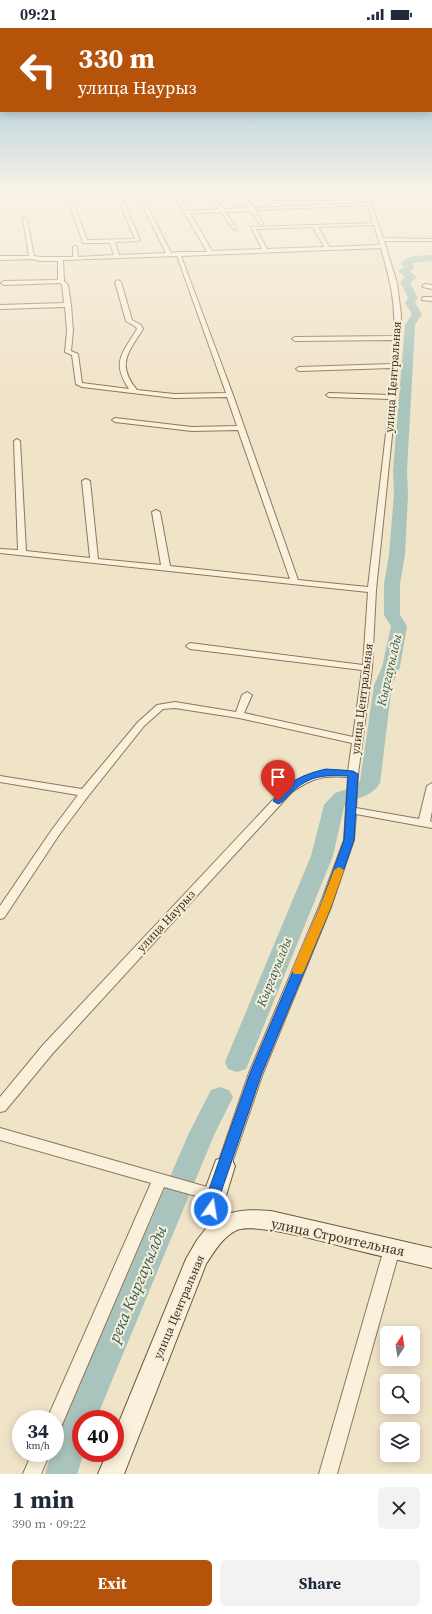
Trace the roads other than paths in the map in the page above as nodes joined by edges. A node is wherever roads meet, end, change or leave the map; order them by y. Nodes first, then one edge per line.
1 (17, 257) edge
2 (34, 257) edge
3 (87, 257) edge
4 (180, 257) edge
5 (386, 257) edge
6 (0, 258) edge
7 (76, 258) joint
8 (60, 259) junction
9 (61, 281) junction
10 (118, 282) dead end
11 (4, 283) dead end
12 (425, 286) dead end
13 (432, 287) edge
14 (424, 299) dead end
15 (432, 299) edge
16 (68, 305) junction
17 (0, 307) edge
18 (396, 338) junction
19 (295, 340) dead end
20 (395, 366) junction
21 (299, 369) dead end
22 (135, 392) junction
23 (230, 395) junction
24 (329, 395) dead end
25 (393, 397) junction
26 (115, 420) dead end
27 (241, 428) junction
28 (17, 441) dead end
29 (86, 480) dead end
30 (156, 512) dead end
31 (0, 551) edge
32 (22, 554) junction
33 (94, 561) junction
34 (166, 569) junction
35 (295, 582) junction
36 (372, 590) junction
37 (190, 646) dead end
38 (367, 668) junction
39 (247, 695) dead end
40 (239, 715) junction
41 (357, 741) junction
42 (0, 779) edge
43 (353, 779) junction
44 (432, 786) edge
45 (84, 793) junction
46 (351, 806) junction
47 (428, 824) edge
48 (0, 915) edge
49 (0, 1107) edge
50 (0, 1134) edge
51 (224, 1166) joint
52 (165, 1180) junction
53 (214, 1195) junction
54 (220, 1228) junction
55 (392, 1249) junction
56 (432, 1258) edge
57 (60, 1410) edge
58 (37, 1462) edge
59 (32, 1474) edge
60 (111, 1474) edge
61 (328, 1474) edge

1 - 6 street
2 - 8 street
3 - 7 street
4 - 23 street
5 - 18 street, улица Центральная
7 - 8 street
8 - 9 street
9 - 11 street
9 - 16 street
10 - 22 street
12 - 13 street
14 - 15 street
16 - 17 street
16 - 22 street
18 - 19 street
18 - 20 street, улица Центральная
20 - 21 street
20 - 25 street, улица Центральная
22 - 23 street
23 - 27 street
24 - 25 street
25 - 36 street, улица Центральная
26 - 27 street
27 - 35 street
28 - 32 street
29 - 33 street
30 - 34 street
31 - 32 street
32 - 33 street
33 - 34 street
34 - 35 street
35 - 36 street
36 - 38 street, улица Центральная
37 - 38 street
38 - 41 street, улица Центральная
39 - 40 street
40 - 41 street
40 - 45 street
41 - 43 street, улица Центральная
42 - 45 street
43 - 46 street, улица Центральная
43 - 49 street, улица Наурыз
44 - 47 street
45 - 48 street
46 - 47 street
46 - 51 street, улица Центральная
50 - 52 street
51 - 53 main road, улица Центральная
52 - 53 street
52 - 57 street
53 - 54 main road, улица Центральная
54 - 55 main road, улица Строительная
54 - 60 main road, улица Центральная
55 - 56 main road, улица Строительная
55 - 61 street
58 - 59 street

